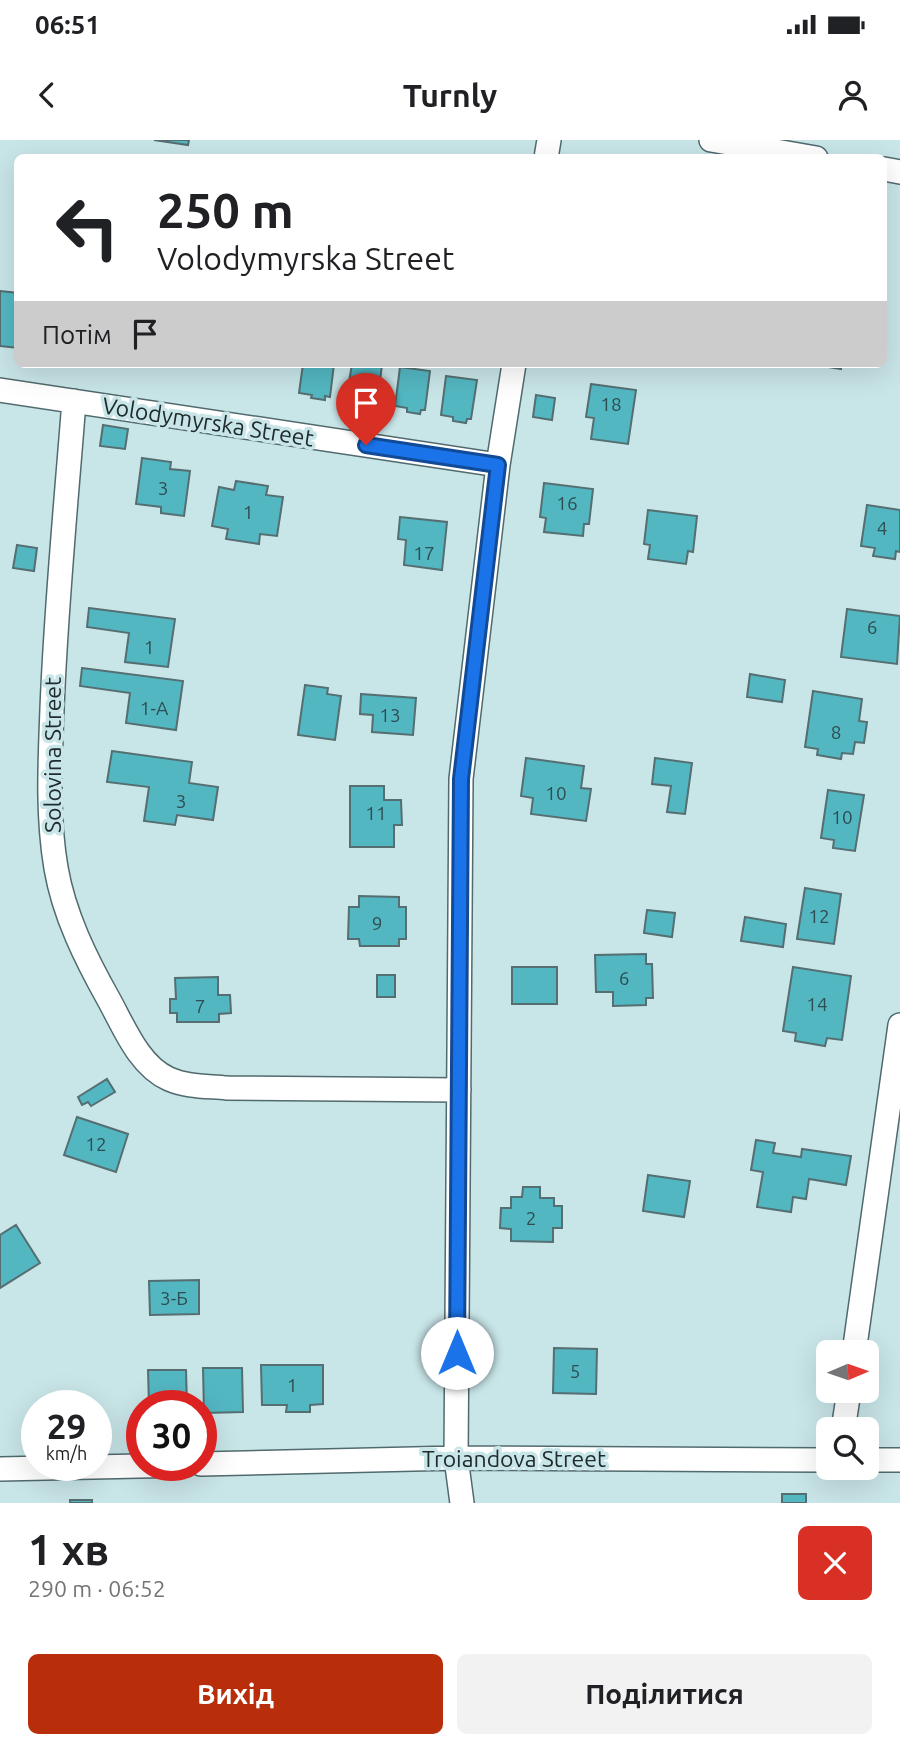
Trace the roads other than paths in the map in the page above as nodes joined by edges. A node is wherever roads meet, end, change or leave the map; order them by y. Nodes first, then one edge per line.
1 (711, 140) edge
2 (793, 154) edge
3 (513, 368) edge
4 (0, 390) edge
5 (74, 401) junction
6 (498, 465) junction
7 (900, 1025) edge
8 (459, 1090) junction
9 (856, 1340) edge
10 (456, 1458) junction
11 (816, 1460) edge
12 (879, 1460) edge
13 (900, 1460) edge
14 (217, 1464) edge
15 (126, 1466) edge
16 (0, 1469) edge
17 (461, 1503) edge

1 - 2 street
3 - 6 street
4 - 5 street, Volodymyrska Street
5 - 6 street, Volodymyrska Street
5 - 8 street, Solovina Street
6 - 8 street
7 - 9 street
8 - 10 street
10 - 11 street, Troiandova Street
10 - 14 street, Troiandova Street
10 - 17 street
12 - 13 street
15 - 16 street

